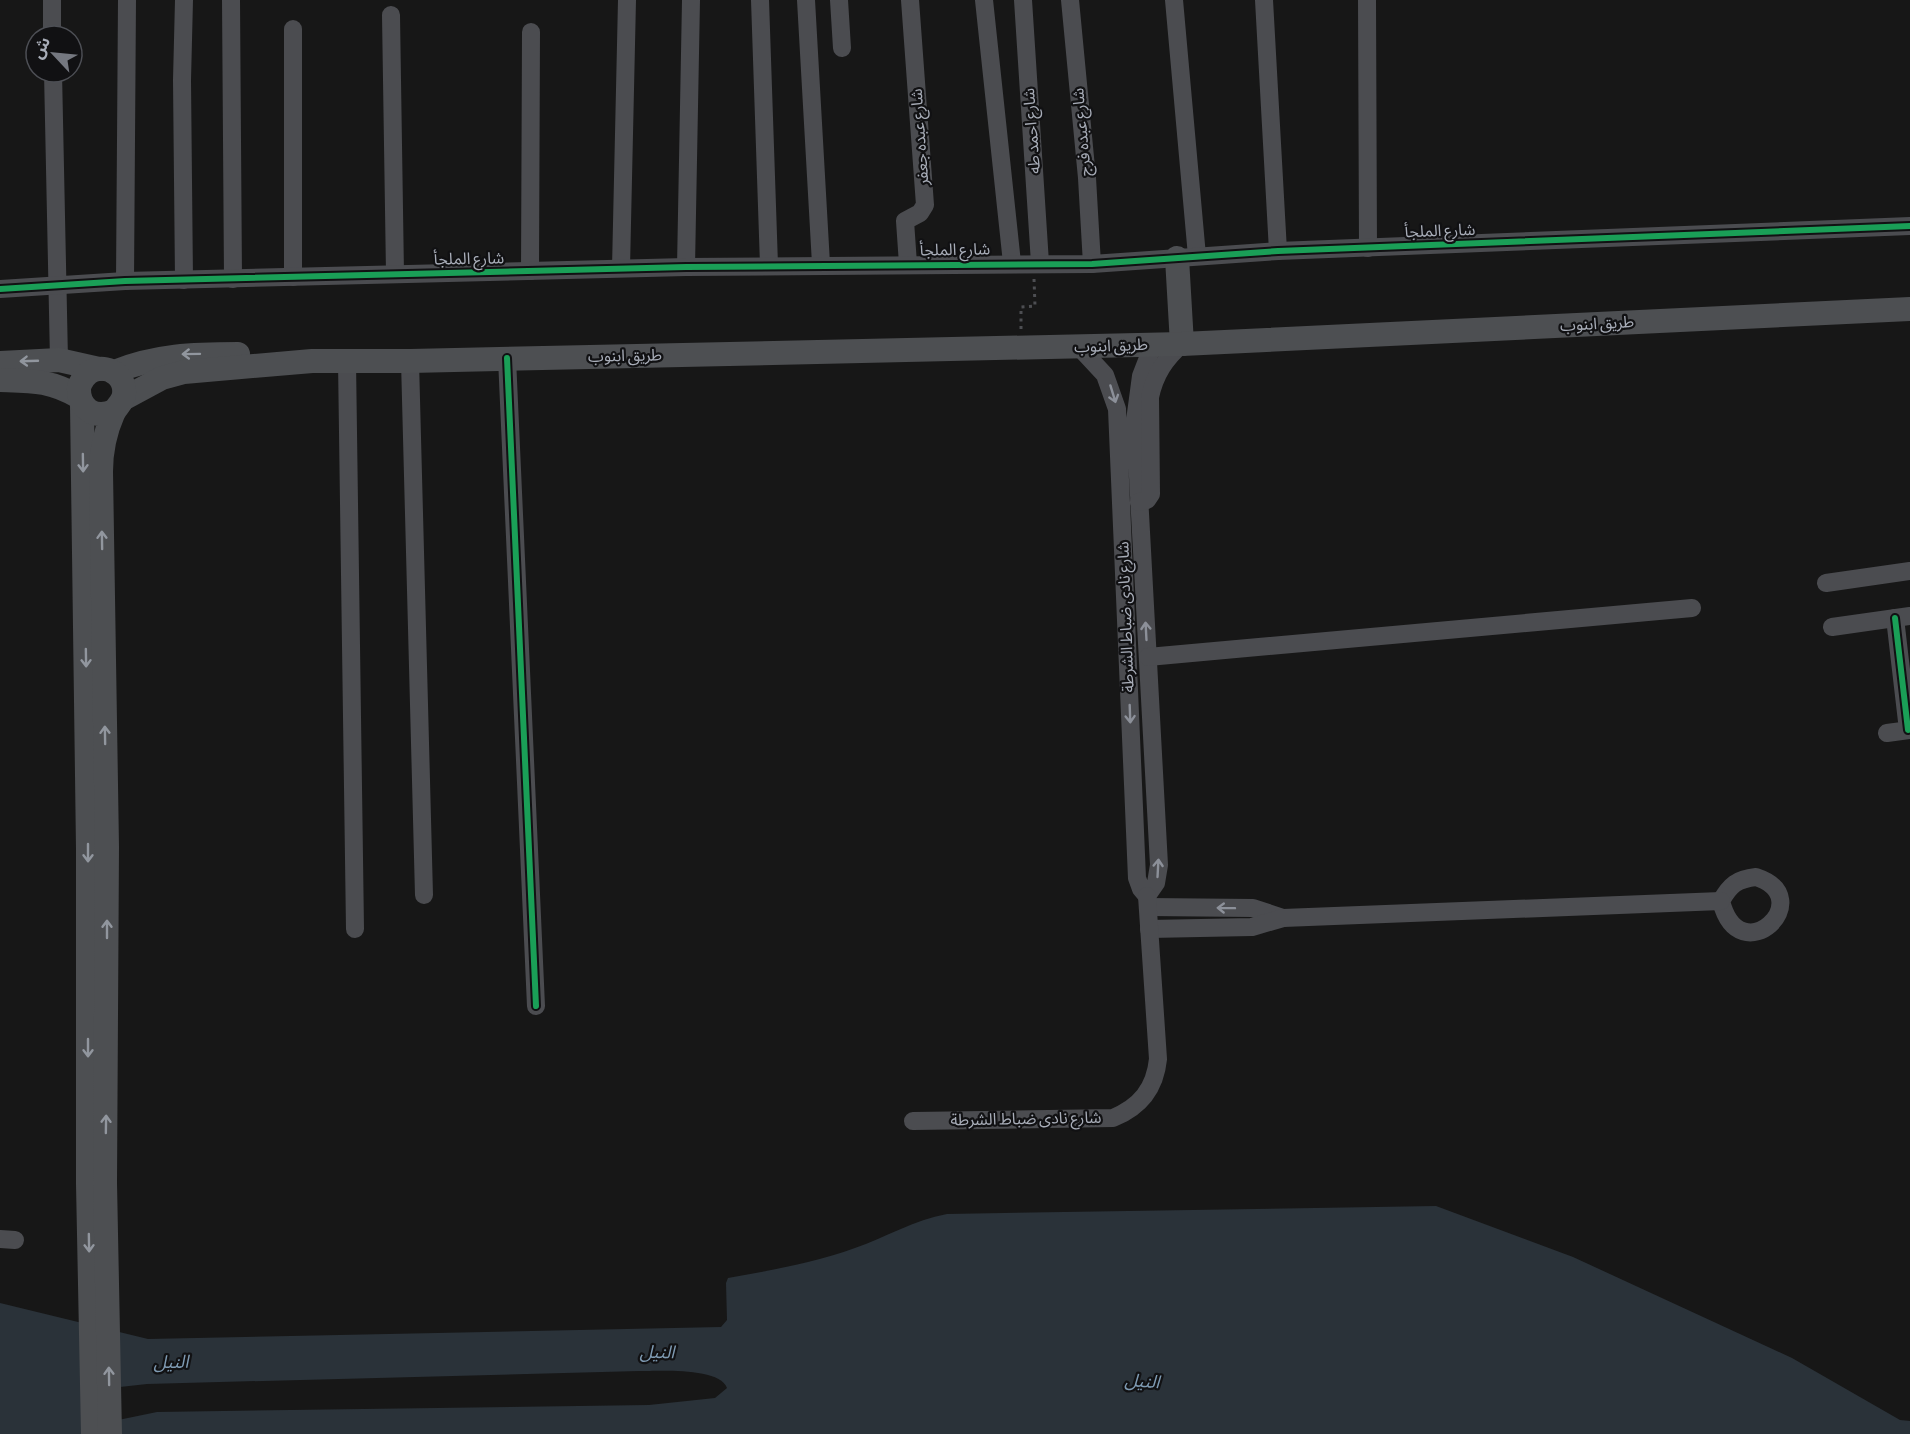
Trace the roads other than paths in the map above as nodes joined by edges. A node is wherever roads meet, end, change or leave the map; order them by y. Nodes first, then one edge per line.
1 (52, 0) edge
2 (127, 0) edge
3 (184, 0) edge
4 (231, 0) edge
5 (627, 0) edge
6 (691, 0) edge
7 (760, 0) edge
8 (806, 0) edge
9 (839, 0) edge
10 (910, 0) edge
11 (984, 0) edge
12 (1023, 0) edge
13 (1070, 0) edge
14 (1174, 0) edge
15 (1264, 0) edge
16 (1367, 0) edge
17 (392, 15) dead end
18 (52, 24) edge
19 (293, 29) dead end
20 (531, 32) dead end
21 (842, 48) dead end
22 (53, 84) edge
23 (1910, 226) edge
24 (1368, 248) junction
25 (1278, 251) junction
26 (1184, 261) junction
27 (1012, 263) junction
28 (821, 264) junction
29 (908, 264) junction
30 (1092, 264) junction
31 (769, 265) junction
32 (686, 267) junction
33 (621, 268) junction
34 (1037, 269) junction
35 (530, 271) junction
36 (395, 274) junction
37 (293, 277) junction
38 (233, 279) junction
39 (184, 280) junction
40 (125, 281) junction
41 (56, 286) junction
42 (0, 290) edge
43 (1910, 309) edge
44 (1182, 344) junction
45 (1153, 345) junction
46 (1079, 347) junction
47 (507, 358) junction
48 (59, 360) junction
49 (312, 361) junction
50 (347, 361) junction
51 (410, 361) junction
52 (0, 363) edge
53 (107, 370) junction
54 (0, 380) edge
55 (80, 401) junction
56 (119, 405) junction
57 (1128, 457) junction
58 (1139, 502) junction
59 (1910, 571) edge
60 (1826, 583) dead end
61 (1692, 608) dead end
62 (1902, 617) edge
63 (1832, 627) dead end
64 (1148, 657) junction
65 (1909, 730) edge
66 (1887, 733) dead end
67 (424, 895) dead end
68 (1148, 901) junction
69 (1721, 901) dead end
70 (1283, 918) junction
71 (355, 928) dead end
72 (1149, 929) junction
73 (536, 1006) dead end
74 (913, 1121) dead end
75 (97, 1184) junction
76 (93, 1434) edge
77 (110, 1434) edge

1 - 18 street
2 - 40 street
3 - 39 street
4 - 38 street
5 - 33 street
6 - 32 street
7 - 31 street
8 - 28 street
9 - 21 street
10 - 29 street, شارع عبده جعفر
11 - 27 street
12 - 34 street, شارع احمد طه
13 - 30 street, شارع عبده فرج
14 - 26 street
15 - 25 street
16 - 24 street
17 - 36 street
19 - 37 street
20 - 35 street
22 - 41 street
23 - 24 street, شارع الملجأ
24 - 25 street, شارع الملجأ
25 - 26 street, شارع الملجأ
26 - 30 street, شارع الملجأ
26 - 44 main road
27 - 29 street, شارع الملجأ
27 - 34 street, شارع الملجأ
28 - 29 street, شارع الملجأ
28 - 31 street, شارع الملجأ
30 - 34 street, شارع الملجأ
31 - 32 street, شارع الملجأ
32 - 33 street, شارع الملجأ
33 - 35 street, شارع الملجأ
35 - 36 street, شارع الملجأ
36 - 37 street, شارع الملجأ
37 - 38 street, شارع الملجأ
38 - 39 street, شارع الملجأ
39 - 40 street, شارع الملجأ
40 - 41 street, شارع الملجأ
41 - 42 street, شارع الملجأ
41 - 48 street
43 - 44 main road, طريق ابنوب
44 - 45 main road, طريق ابنوب
44 - 58 street
45 - 46 main road, طريق ابنوب
45 - 57 street, شارع نادى ضباط الشرطة
46 - 47 main road, طريق ابنوب
46 -> 57 street, شارع نادى ضباط الشرطة
47 - 51 main road, طريق ابنوب
47 - 73 street
48 -> 52 main road
48 - 53 main road
49 - 50 main road, طريق ابنوب
49 -> 53 main road, طريق ابنوب
49 - 56 main road, طريق ابنوب
50 - 51 main road, طريق ابنوب
50 - 71 street
51 - 67 street
53 - 55 main road
53 - 56 main road
54 - 55 main road
55 - 56 main road
55 -> 75 main road
75 -> 56 main road
57 - 58 street, شارع نادى ضباط الشرطة
57 -> 68 street, شارع نادى ضباط الشرطة
64 -> 58 street, شارع نادى ضباط الشرطة
59 - 60 street
61 - 64 street
62 - 63 street
62 - 65 street
68 -> 64 street, شارع نادى ضباط الشرطة
65 - 66 street
70 -> 68 street
68 - 72 street, شارع نادى ضباط الشرطة
69 - 70 street
70 - 72 street
72 - 74 street, شارع نادى ضباط الشرطة
75 -> 76 main road
77 -> 75 main road

